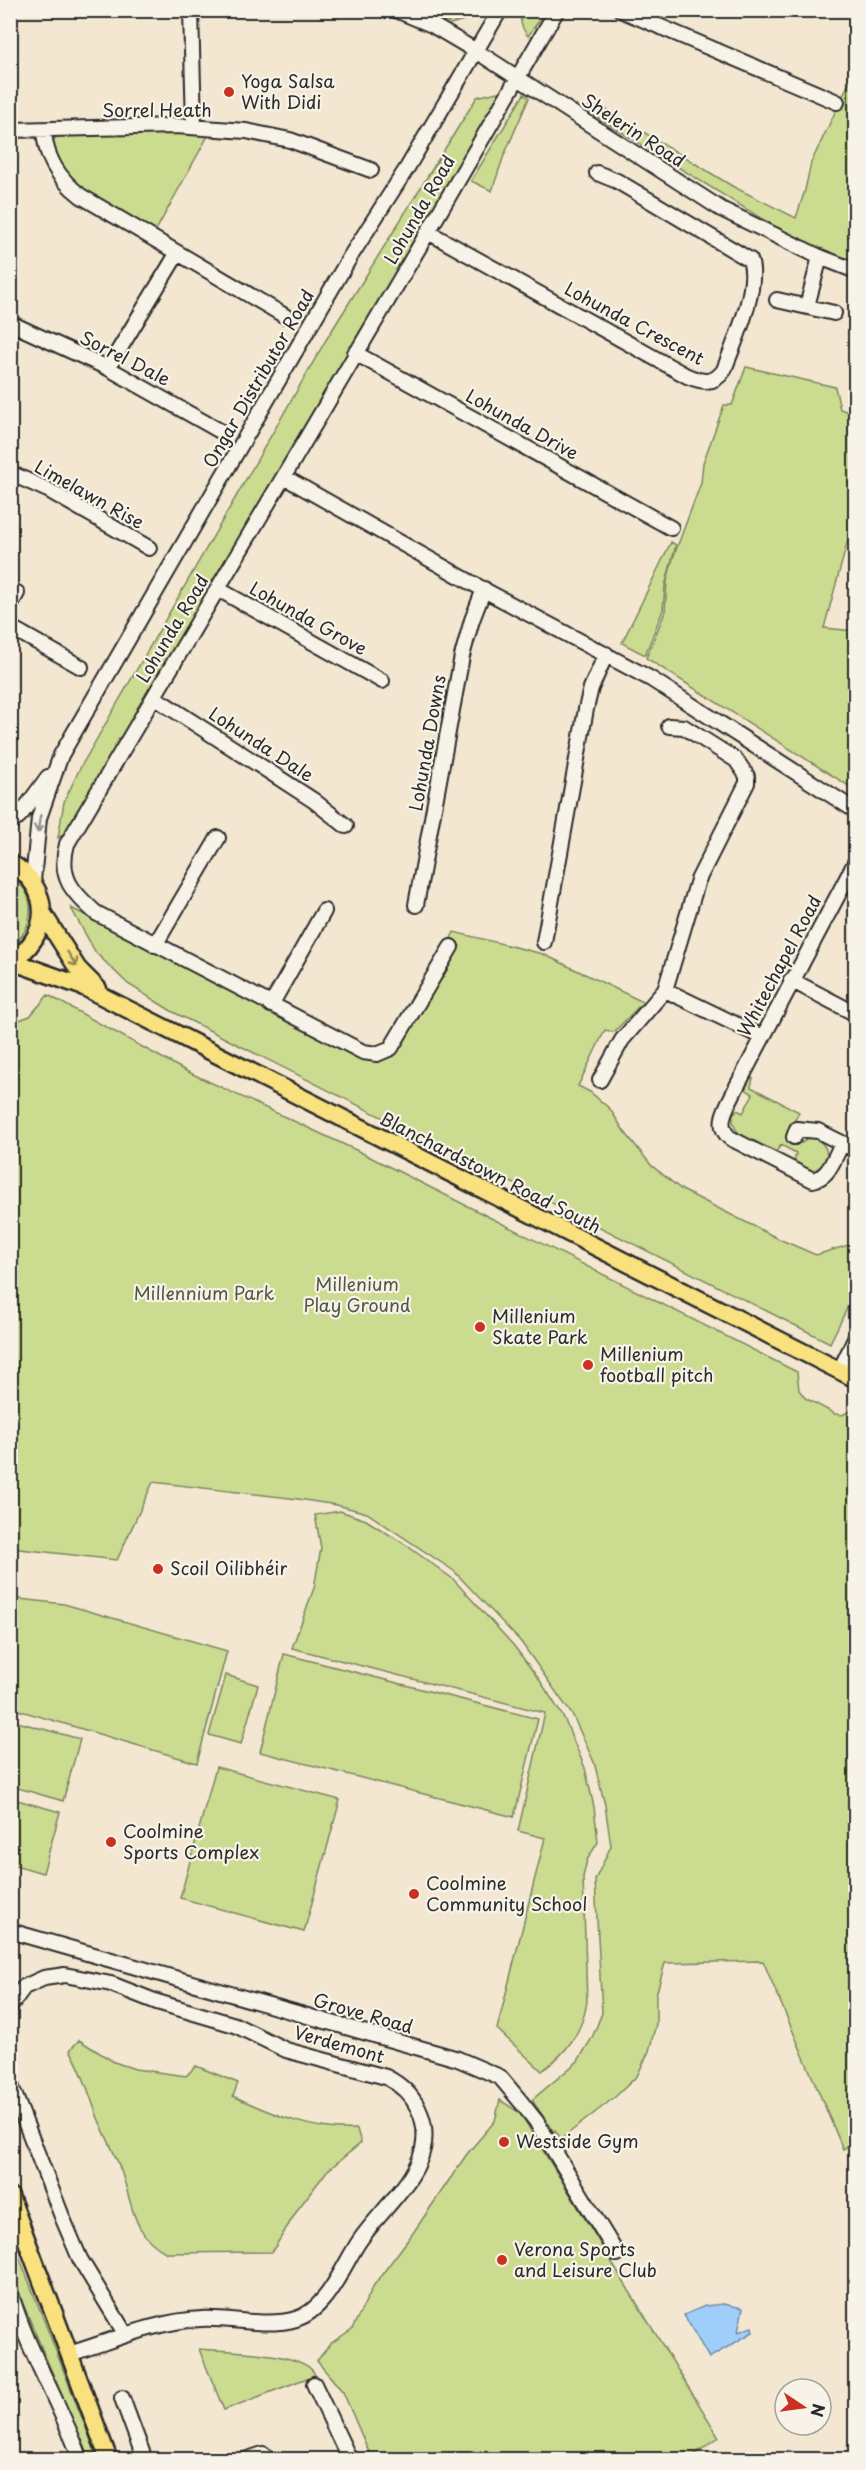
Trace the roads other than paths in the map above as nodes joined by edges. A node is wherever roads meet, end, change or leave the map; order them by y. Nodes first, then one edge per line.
1 (191, 10) edge
2 (396, 10) edge
3 (500, 10) edge
4 (557, 10) edge
5 (621, 10) edge
6 (476, 51) junction
7 (518, 76) junction
8 (837, 102) dead end
9 (194, 126) junction
10 (10, 130) edge
11 (44, 130) junction
12 (371, 170) dead end
13 (597, 173) dead end
14 (428, 232) junction
15 (177, 254) junction
16 (820, 256) junction
17 (855, 271) edge
18 (777, 300) dead end
19 (807, 306) junction
20 (834, 313) dead end
21 (285, 316) dead end
22 (10, 323) edge
23 (355, 353) junction
24 (108, 368) junction
25 (220, 431) dead end
26 (10, 474) edge
27 (284, 477) junction
28 (671, 528) dead end
29 (149, 548) dead end
30 (218, 589) junction
31 (484, 589) junction
32 (17, 593) dead end
33 (10, 606) edge
34 (10, 627) edge
35 (606, 654) junction
36 (81, 667) dead end
37 (382, 681) dead end
38 (154, 697) junction
39 (669, 726) dead end
40 (55, 768) junction
41 (855, 811) edge
42 (10, 824) edge
43 (346, 826) dead end
44 (218, 838) dead end
45 (855, 861) edge
46 (10, 863) edge
47 (852, 876) edge
48 (33, 881) junction
49 (417, 904) dead end
50 (324, 911) dead end
51 (42, 912) junction
52 (544, 942) dead end
53 (155, 945) junction
54 (451, 947) dead end
55 (11, 961) edge
56 (791, 980) junction
57 (665, 990) junction
58 (109, 1000) junction
59 (271, 1005) junction
60 (855, 1014) edge
61 (762, 1037) junction
62 (600, 1080) dead end
63 (794, 1137) dead end
64 (842, 1144) junction
65 (855, 1150) edge
66 (855, 1337) edge
67 (840, 1370) junction
68 (855, 1379) edge
69 (10, 1931) edge
70 (10, 2006) edge
71 (10, 2083) edge
72 (10, 2196) edge
73 (617, 2254) dead end
74 (10, 2291) edge
75 (126, 2335) junction
76 (69, 2354) junction
77 (314, 2384) dead end
78 (122, 2398) dead end
79 (81, 2460) edge
80 (109, 2460) edge
81 (145, 2460) edge
82 (246, 2460) edge
83 (269, 2460) edge
84 (350, 2460) edge

1 - 9 street
2 - 6 street, Shelerin Road
3 - 6 street, Ongar Distributor Road
4 - 7 street, Lohunda Road
5 - 8 street
6 - 7 street, Shelerin Road
6 - 40 street, Ongar Distributor Road
7 - 14 street, Lohunda Road
7 - 16 street, Shelerin Road
9 - 11 street, Sorrel Heath
9 - 12 street, Sorrel Heath
10 - 11 street, Sorrel Heath
11 - 15 street
13 - 14 street, Lohunda Crescent
14 - 23 street, Lohunda Road
15 - 21 street
15 - 24 street
16 - 17 street, Shelerin Road
16 - 19 street
18 - 19 street
19 - 20 street
22 - 24 street, Sorrel Dale
23 - 27 street, Lohunda Road
23 - 28 street, Lohunda Drive
24 - 25 street, Sorrel Dale
26 - 29 street, Limelawn Rise
27 - 30 street, Lohunda Road
27 - 31 street
30 - 37 street, Lohunda Grove
30 - 38 street, Lohunda Road
31 - 35 street
31 - 49 street, Lohunda Downs
32 - 33 street
34 - 36 street
35 - 41 street
35 - 52 street
38 - 43 street, Lohunda Dale
38 - 53 street, Lohunda Road
39 - 57 street
40 - 42 street, Ongar Distributor Road
40 -> 48 street, Ongar Distributor Road
44 - 53 street
45 - 47 street, Whitechapel Road
46 - 48 main road
47 - 56 street, Whitechapel Road
48 - 51 main road
50 - 59 street
51 - 55 main road
51 -> 58 main road, Blanchardstown Road South
53 - 59 street, Lohunda Road
54 - 59 street, Lohunda Road
55 - 58 main road, Blanchardstown Road South
56 - 60 street
56 - 61 street, Whitechapel Road
57 - 61 street
57 - 62 street
58 - 67 main road, Blanchardstown Road South
61 - 64 street, Whitechapel Road
63 - 64 street
64 - 65 street
66 - 67 street
67 - 68 main road, Blanchardstown Road South
69 - 73 street, Grove Road
70 - 75 street, Verdemont
71 - 75 street
72 - 76 main road
74 - 79 street
75 - 76 street, Verdemont
76 - 80 main road
77 - 84 street
78 - 81 street
82 - 83 street

